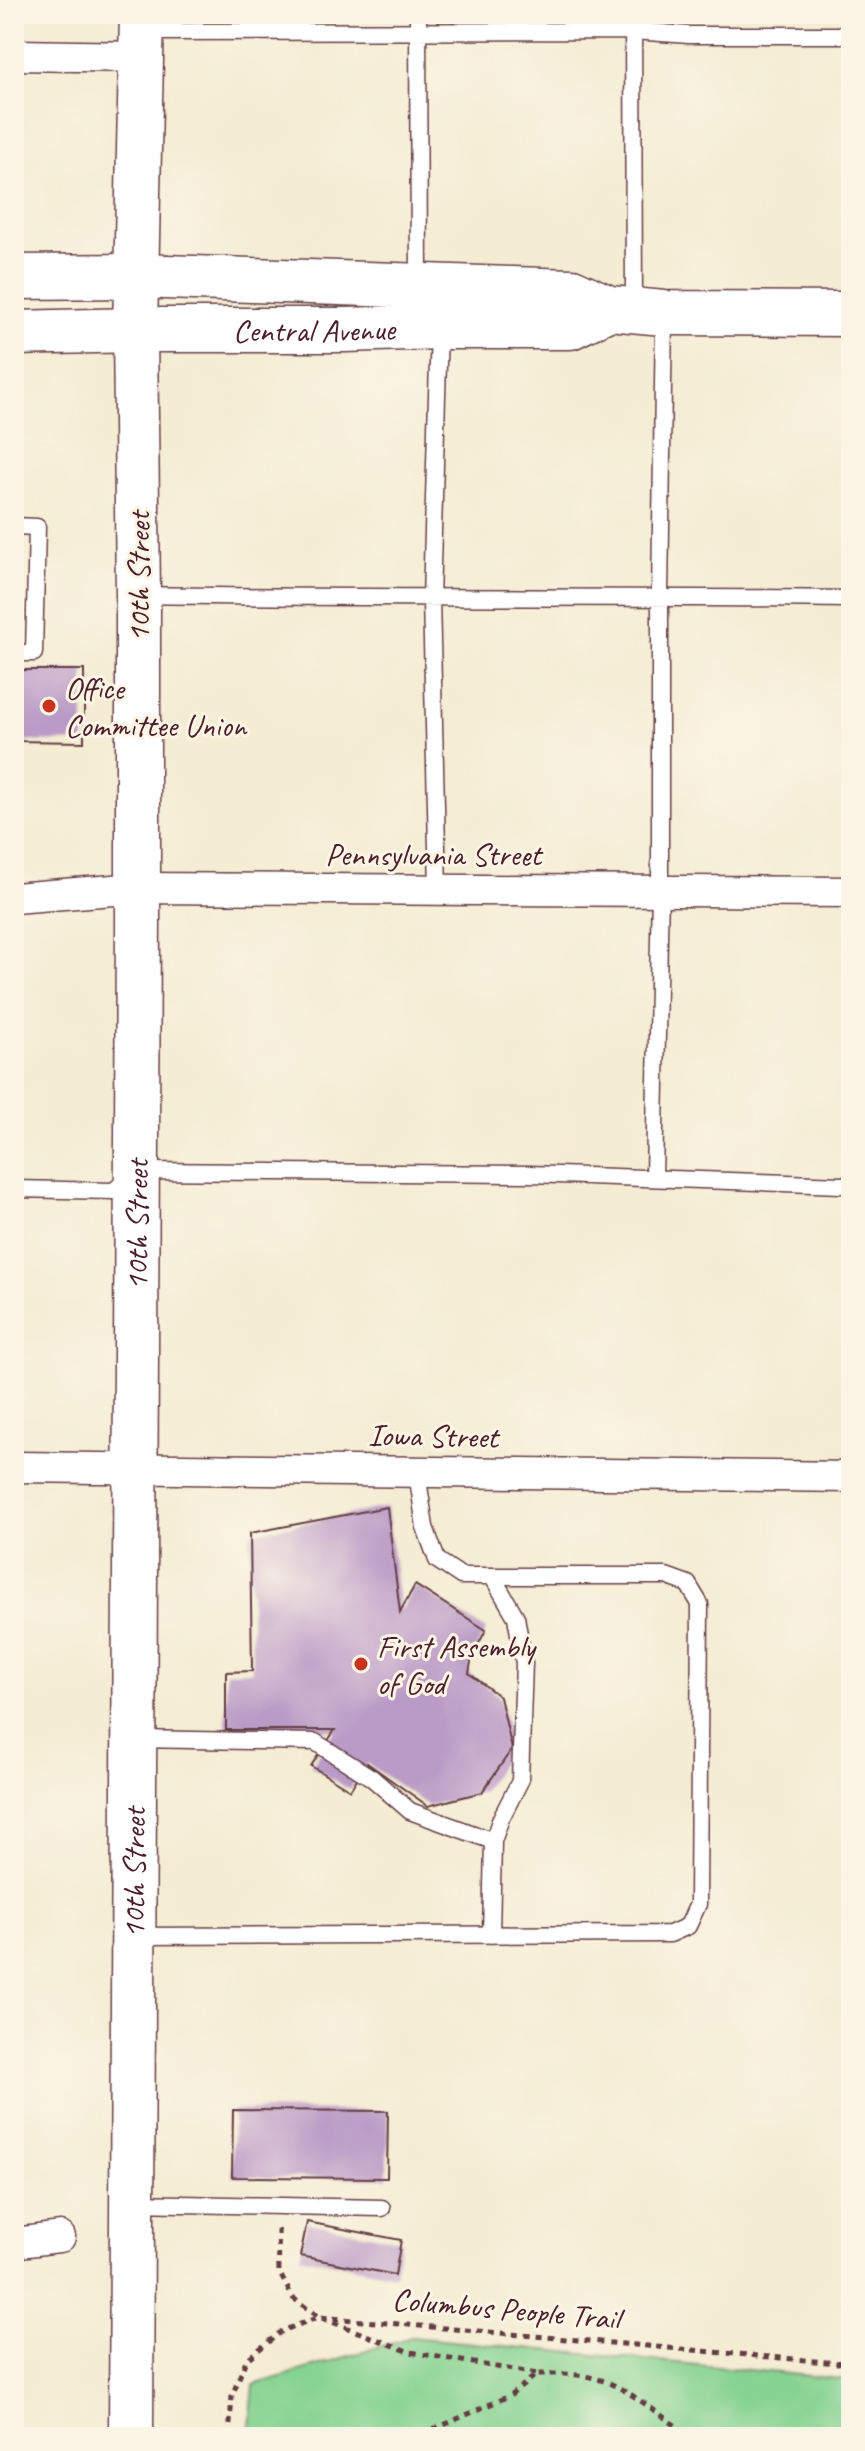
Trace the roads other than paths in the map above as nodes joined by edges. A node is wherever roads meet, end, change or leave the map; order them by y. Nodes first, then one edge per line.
1 (418, 22) edge
2 (634, 22) edge
3 (142, 34) edge
4 (851, 35) edge
5 (14, 55) edge
6 (137, 276) junction
7 (14, 277) edge
8 (419, 287) junction
9 (636, 310) junction
10 (851, 314) edge
11 (439, 327) junction
12 (135, 330) junction
13 (14, 333) edge
14 (14, 526) edge
15 (138, 595) junction
16 (660, 597) junction
17 (431, 599) junction
18 (851, 599) edge
19 (14, 653) edge
20 (138, 888) junction
21 (438, 890) junction
22 (660, 891) junction
23 (851, 892) edge
24 (14, 898) edge
25 (136, 1171) junction
26 (654, 1177) junction
27 (851, 1183) edge
28 (14, 1189) edge
29 (14, 1467) edge
30 (134, 1469) junction
31 (417, 1472) junction
32 (851, 1477) edge
33 (492, 1576) junction
34 (133, 1739) junction
35 (493, 1841) junction
36 (491, 1935) junction
37 (133, 1936) junction
38 (132, 2203) junction
39 (382, 2208) dead end
40 (60, 2237) dead end
41 (14, 2243) edge
42 (131, 2437) edge

1 - 2 lane
1 - 3 lane
1 - 8 lane
2 - 4 lane
2 - 9 lane
3 - 5 street
3 - 6 main road, 10th Street
6 - 7 main road, Central Avenue
6 - 8 main road, Central Avenue
6 - 12 main road, 10th Street
8 - 9 main road, Central Avenue
9 - 10 main road, Central Avenue
9 - 11 main road, Central Avenue
9 - 16 lane
11 - 12 main road, Central Avenue
11 - 17 lane
12 - 13 main road, Central Avenue
12 - 15 main road, 10th Street
14 - 19 lane
15 - 17 lane
15 - 20 main road, 10th Street
16 - 17 lane
16 - 18 lane
16 - 22 lane
17 - 21 lane
20 - 21 street, Pennsylvania Street
20 - 24 street, Pennsylvania Street
20 - 25 main road, 10th Street
21 - 22 street, Pennsylvania Street
22 - 23 street, Pennsylvania Street
22 - 26 lane
25 - 26 lane
25 - 28 lane
25 - 30 main road, 10th Street
26 - 27 lane
29 - 30 street, Iowa Street
30 - 31 street, Iowa Street
30 - 34 main road, 10th Street
31 - 32 street, Iowa Street
31 - 33 lane
33 - 35 lane
33 - 36 lane
34 - 35 lane
34 - 37 main road, 10th Street
35 - 36 lane
36 - 37 lane
37 - 38 main road, 10th Street
38 - 39 lane
38 - 42 main road, 10th Street
40 - 41 street

